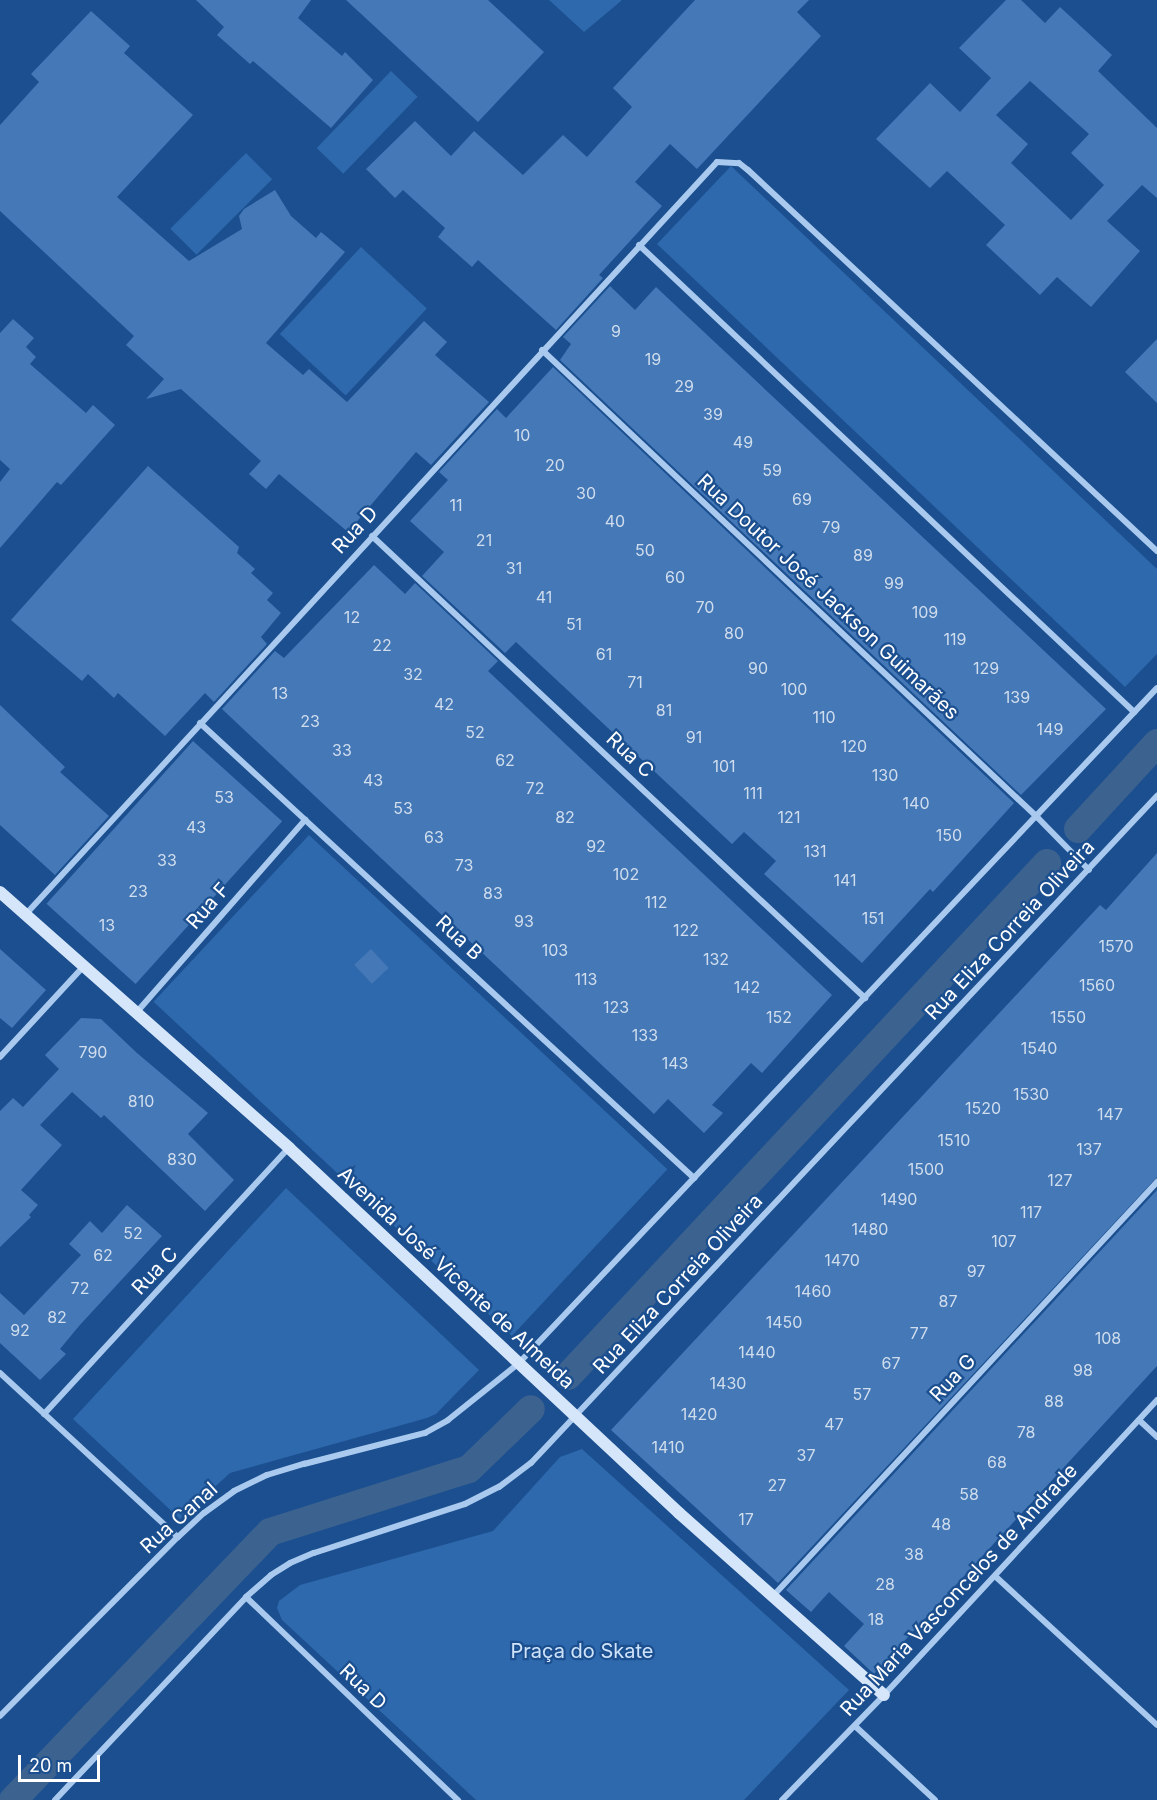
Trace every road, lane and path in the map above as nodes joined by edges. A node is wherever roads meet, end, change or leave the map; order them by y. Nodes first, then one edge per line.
1 (639, 245) junction
2 (542, 350) junction
3 (372, 536) junction
4 (1157, 552) edge
5 (1157, 688) edge
6 (1134, 712) junction
7 (200, 723) junction
8 (1157, 796) edge
9 (1037, 817) junction
10 (305, 820) junction
11 (1089, 870) junction
12 (0, 892) edge
13 (25, 915) junction
14 (83, 967) junction
15 (865, 999) junction
16 (136, 1013) junction
17 (0, 1057) edge
18 (289, 1148) junction
19 (694, 1178) junction
20 (1157, 1182) edge
21 (518, 1365) junction
22 (0, 1373) edge
23 (1157, 1400) edge
24 (44, 1414) junction
25 (576, 1417) junction
26 (1139, 1420) junction
27 (1157, 1437) edge
28 (178, 1537) junction
29 (995, 1576) junction
30 (773, 1596) junction
31 (246, 1597) junction
32 (884, 1695) junction
33 (0, 1716) edge
34 (1157, 1725) edge
35 (855, 1726) junction
36 (55, 1800) edge
37 (458, 1800) edge
38 (782, 1800) edge
39 (935, 1800) edge

1 - 2 street, Rua D
1 - 4 street, Rua D
1 - 6 street
2 - 3 street, Rua D
2 - 9 street, Rua Doutor José Jackson Guimarães
3 - 7 street, Rua D
3 - 15 street, Rua C
5 - 6 street
6 - 9 street
7 - 10 street, Rua B
7 - 13 street, Rua D
8 - 11 street, Rua Eliza Correia Oliveira
9 - 11 street, Rua Doutor José Jackson Guimarães
9 - 15 street
10 - 16 street, Rua F
10 - 19 street, Rua B
11 - 25 street, Rua Eliza Correia Oliveira
12 - 13 street, Avenida José Vicente de Almeida
13 - 14 street, Avenida José Vicente de Almeida
14 - 16 street, Avenida José Vicente de Almeida
14 - 17 street
15 - 19 street
16 - 18 street, Avenida José Vicente de Almeida
18 - 21 street, Avenida José Vicente de Almeida
18 - 24 street, Rua C
19 - 21 street
20 - 30 street, Rua G
21 - 25 street, Avenida José Vicente de Almeida
21 - 28 street, Rua Canal
22 - 24 street
23 - 26 street, Rua Maria Vasconcelos de Andrade
24 - 28 street
25 - 30 street, Avenida José Vicente de Almeida
25 - 31 street, Rua Eliza Correia Oliveira
26 - 27 street
26 - 29 street, Rua Maria Vasconcelos de Andrade
28 - 33 street, Rua Canal
29 - 32 street, Rua Maria Vasconcelos de Andrade
29 - 34 street
30 - 32 street, Avenida José Vicente de Almeida
31 - 36 street, Rua Eliza Correia Oliveira
31 - 37 street, Rua D
32 - 35 street, Rua Maria Vasconcelos de Andrade
35 - 38 street, Rua Maria Vasconcelos de Andrade
35 - 39 street

